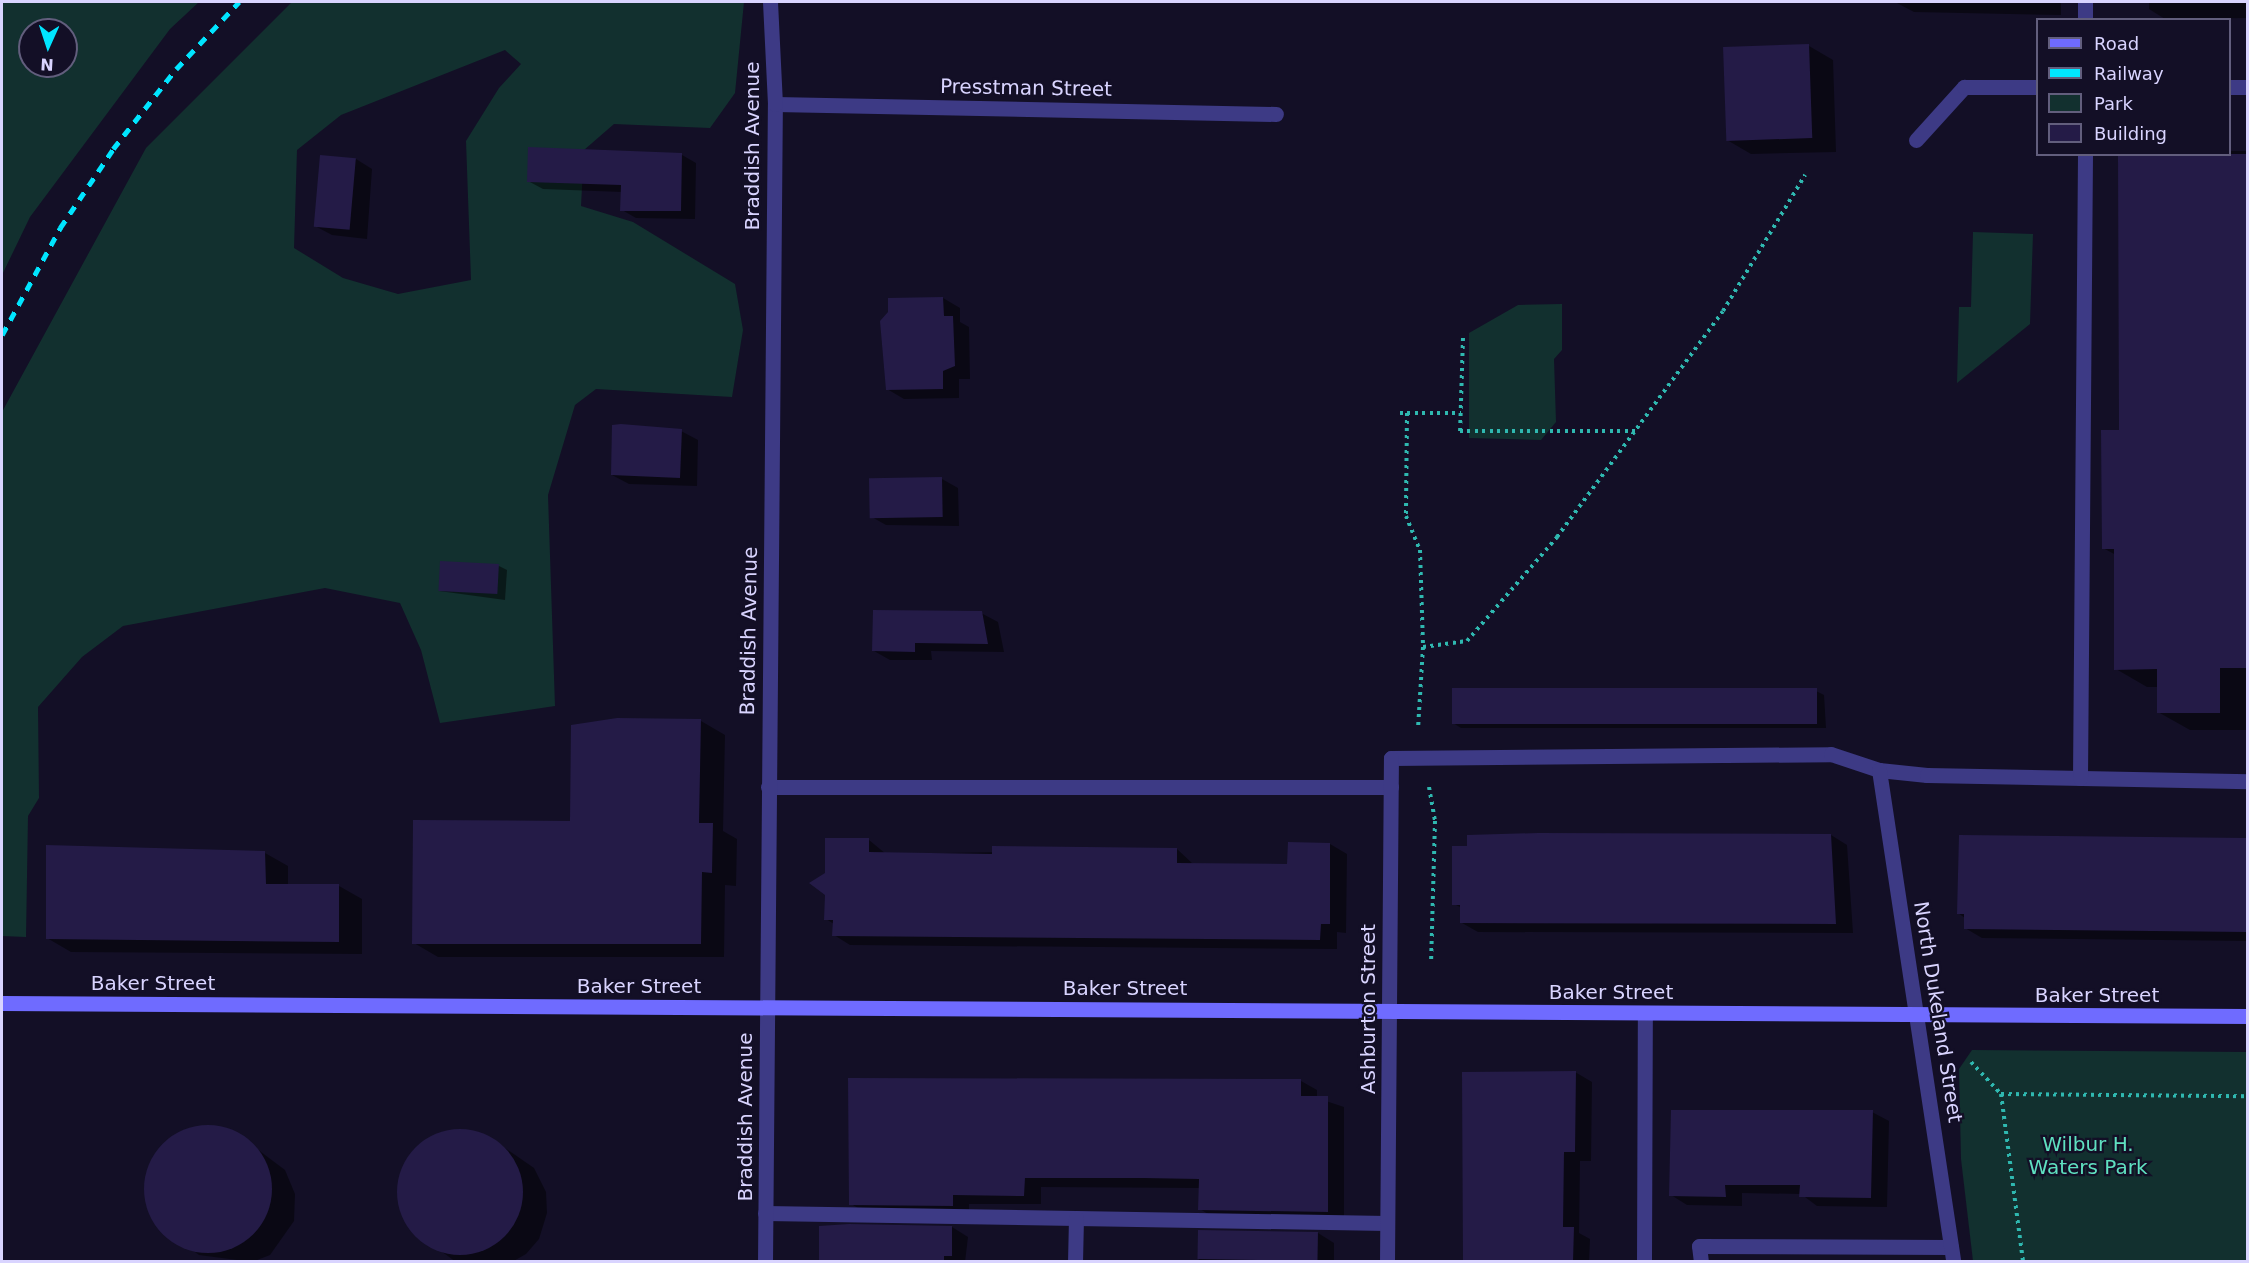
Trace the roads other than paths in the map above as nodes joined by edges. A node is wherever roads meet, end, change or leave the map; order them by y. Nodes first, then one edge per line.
1 (770, 2) edge
2 (2085, 2) edge
3 (2085, 18) edge
4 (2036, 87) edge
5 (2231, 87) edge
6 (2247, 87) edge
7 (774, 104) junction
8 (1276, 114) dead end
9 (1916, 140) dead end
10 (2085, 156) edge
11 (1879, 770) junction
12 (2080, 778) junction
13 (2247, 781) edge
14 (768, 787) junction
15 (1391, 787) junction
16 (2, 1003) edge
17 (766, 1007) junction
18 (1389, 1011) junction
19 (1645, 1013) junction
20 (1919, 1014) junction
21 (2247, 1016) edge
22 (765, 1213) junction
23 (1076, 1218) junction
24 (1388, 1223) junction
25 (1952, 1254) edge
26 (765, 1262) edge
27 (1075, 1262) edge
28 (1387, 1262) edge
29 (1644, 1262) edge
30 (1701, 1262) edge

1 - 7 street, Braddish Avenue
2 - 3 street
4 - 9 street
5 - 6 street
7 - 8 street, Presstman Street
7 - 14 street, Braddish Avenue
10 - 12 street
11 - 12 street
11 - 15 street, Ashburton Street
11 - 20 street, North Dukeland Street
12 - 13 street
14 - 15 street
14 - 17 street, Braddish Avenue
15 - 18 street, Ashburton Street
16 - 17 street, Baker Street
17 - 18 street, Baker Street
17 - 22 street, Braddish Avenue
18 - 19 street, Baker Street
18 - 24 street, Ashburton Street
19 - 20 street, Baker Street
19 - 29 street
20 - 21 street, Baker Street
20 - 25 street, North Dukeland Street
22 - 23 street
22 - 26 street, Braddish Avenue
23 - 24 street
23 - 27 street
24 - 28 street, Ashburton Street
25 - 30 street

